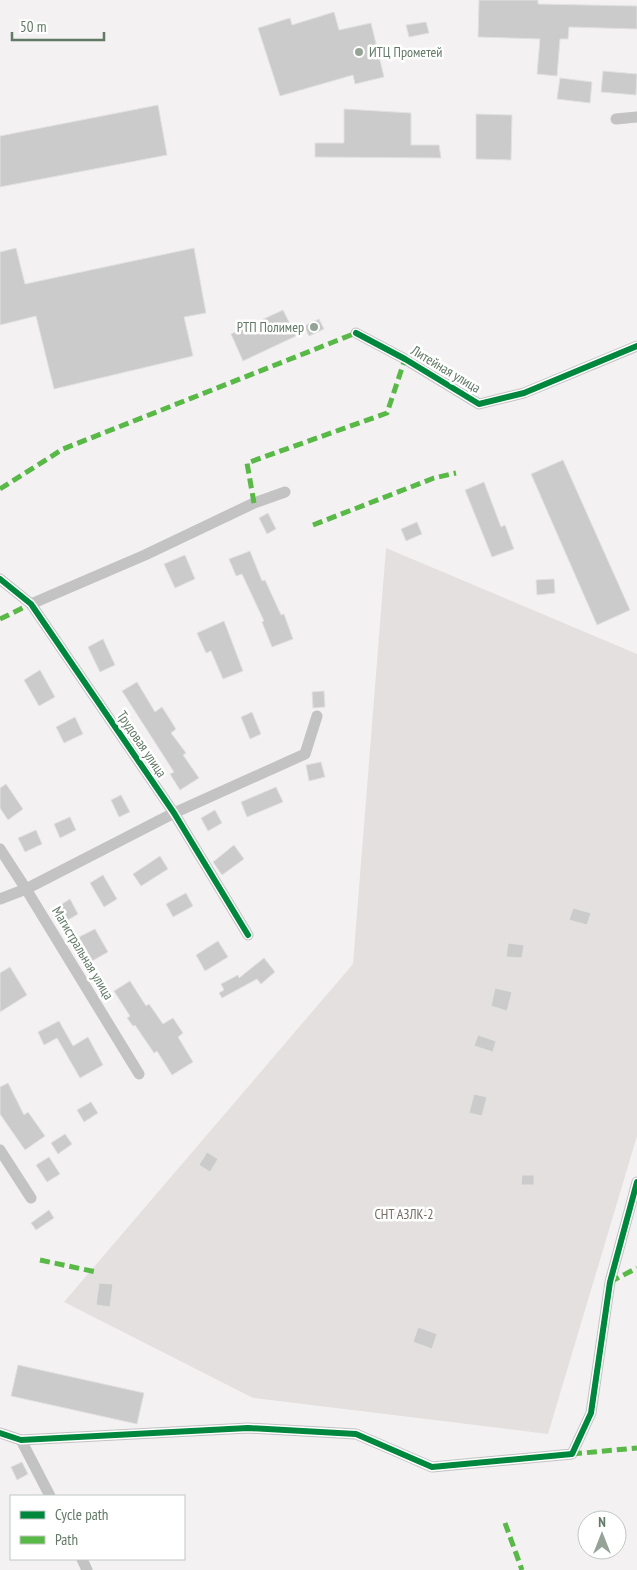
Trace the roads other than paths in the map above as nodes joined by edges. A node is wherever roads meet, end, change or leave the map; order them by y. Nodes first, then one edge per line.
1 (637, 117) edge
2 (616, 118) dead end
3 (356, 333) dead end
4 (637, 346) edge
5 (285, 492) dead end
6 (0, 579) edge
7 (31, 604) junction
8 (317, 716) dead end
9 (174, 813) junction
10 (0, 849) edge
11 (26, 889) junction
12 (0, 900) edge
13 (248, 936) dead end
14 (139, 1074) dead end
15 (0, 1150) edge
16 (637, 1182) edge
17 (31, 1198) dead end
18 (0, 1433) edge
19 (21, 1440) junction
20 (49, 1495) edge

1 - 2 street
3 - 4 street, Литейная улица
5 - 7 street
6 - 7 street, Трудовая улица
7 - 9 street, Трудовая улица
8 - 9 street
9 - 11 street
9 - 13 street, Трудовая улица
10 - 11 street, Магистральная улица
11 - 12 street
11 - 14 street, Магистральная улица
15 - 17 street
16 - 19 street
18 - 19 street
19 - 20 street

